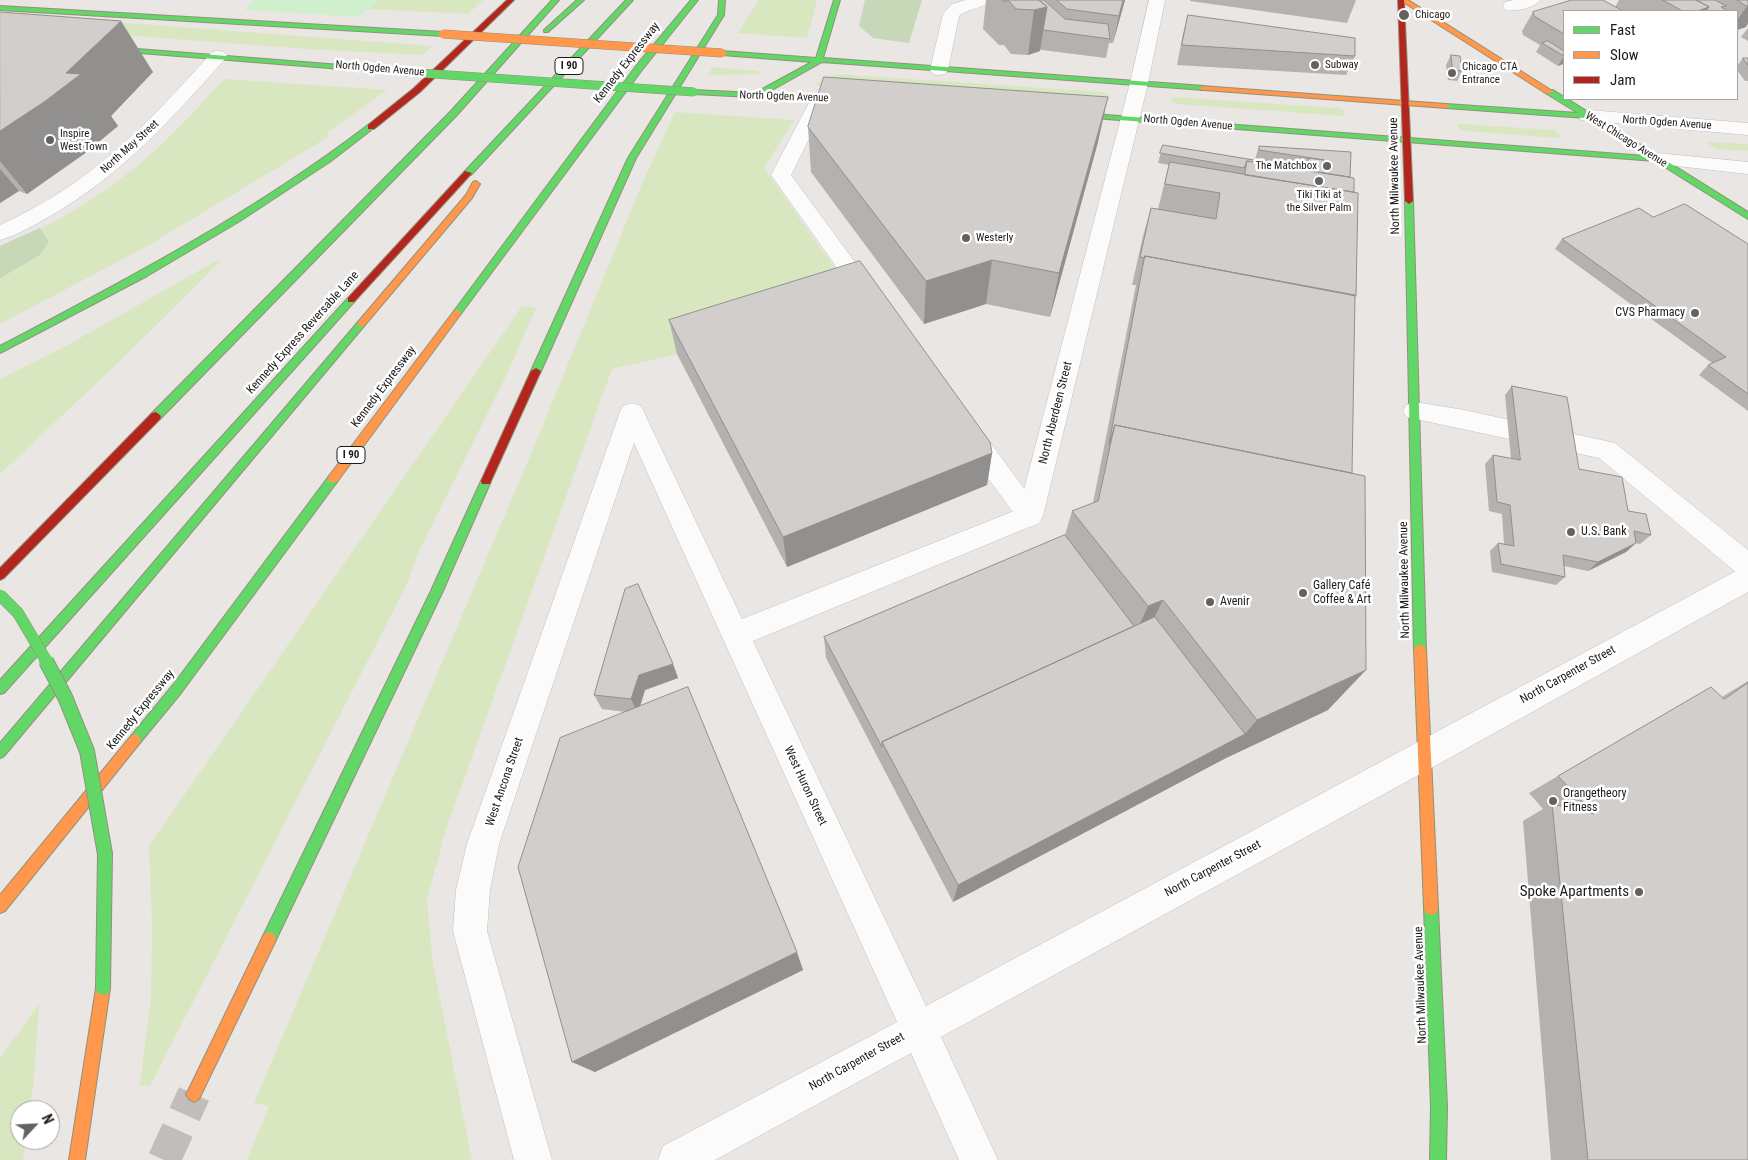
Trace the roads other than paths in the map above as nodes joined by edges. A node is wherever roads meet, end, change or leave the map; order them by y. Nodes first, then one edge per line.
1 (511, 0) edge
2 (556, 0) edge
3 (581, 0) edge
4 (630, 0) edge
5 (695, 0) edge
6 (722, 0) edge
7 (837, 0) edge
8 (982, 0) edge
9 (1157, 0) edge
10 (1402, 0) edge
11 (1532, 0) edge
12 (1511, 6) dead end
13 (0, 8) edge
14 (94, 47) edge
15 (218, 56) junction
16 (819, 61) junction
17 (939, 70) junction
18 (1139, 83) junction
19 (754, 97) junction
20 (820, 98) junction
21 (870, 102) edge
22 (1406, 104) junction
23 (454, 113) junction
24 (1059, 114) edge
25 (1588, 116) junction
26 (1129, 118) junction
27 (1748, 128) edge
28 (508, 132) junction
29 (1408, 141) junction
30 (1657, 159) junction
31 (1748, 168) edge
32 (1748, 216) edge
33 (0, 233) edge
34 (878, 309) edge
35 (0, 350) edge
36 (1415, 411) junction
37 (632, 412) joint
38 (954, 413) edge
39 (1030, 516) junction
40 (1748, 566) edge
41 (0, 575) edge
42 (1748, 578) edge
43 (0, 595) edge
44 (735, 635) junction
45 (0, 689) edge
46 (0, 752) edge
47 (1424, 756) junction
48 (0, 906) edge
49 (918, 1029) junction
50 (194, 1094) tunnel mouth
51 (77, 1160) edge
52 (533, 1160) edge
53 (677, 1160) edge
54 (979, 1160) edge
55 (1438, 1160) edge

1 - 35 main road
2 - 23 main road
3 - 23 main road
4 - 28 main road, Kennedy Express Reversable Lane / I 90
5 - 48 main road, Kennedy Expressway / I 90
6 - 50 main road
7 - 16 main road
8 - 17 street
9 - 18 street, North Aberdeen Street
10 - 22 main road, North Milwaukee Avenue
10 - 25 main road, West Chicago Avenue
11 - 12 street
13 - 16 main road, North Ogden Avenue, bridge
14 - 15 main road, North Ogden Avenue
15 - 19 main road, North Ogden Avenue, bridge
15 - 33 street, North May Street
16 - 17 main road, North Ogden Avenue
16 - 19 main road
17 - 18 main road, North Ogden Avenue
18 - 22 main road, North Ogden Avenue
18 - 26 street, North Aberdeen Street
19 - 20 main road, North Ogden Avenue
20 - 21 main road, North Ogden Avenue
20 - 34 street
22 - 25 main road, North Ogden Avenue
22 - 29 main road, North Milwaukee Avenue
23 - 41 main road
24 - 26 main road, North Ogden Avenue
25 - 27 street, North Ogden Avenue
25 - 30 main road, West Chicago Avenue
26 - 29 main road, North Ogden Avenue
26 - 39 street, North Aberdeen Street
28 - 45 main road, Kennedy Express Reversable Lane / I 90
28 - 46 main road, I 90
29 - 30 main road, North Ogden Avenue
29 - 36 main road, North Milwaukee Avenue
30 - 31 street, North Ogden Avenue
30 - 32 main road, West Chicago Avenue
36 - 40 street
36 - 47 main road, North Milwaukee Avenue
37 - 44 street, West Huron Street
37 - 52 street, West Ancona Street
38 - 39 street
39 - 44 street
42 - 47 street, North Carpenter Street
43 - 51 main road, bridge
44 - 49 street, West Huron Street
47 - 49 street, North Carpenter Street
47 - 55 main road, North Milwaukee Avenue
49 - 53 street, North Carpenter Street
49 - 54 street, West Huron Street

